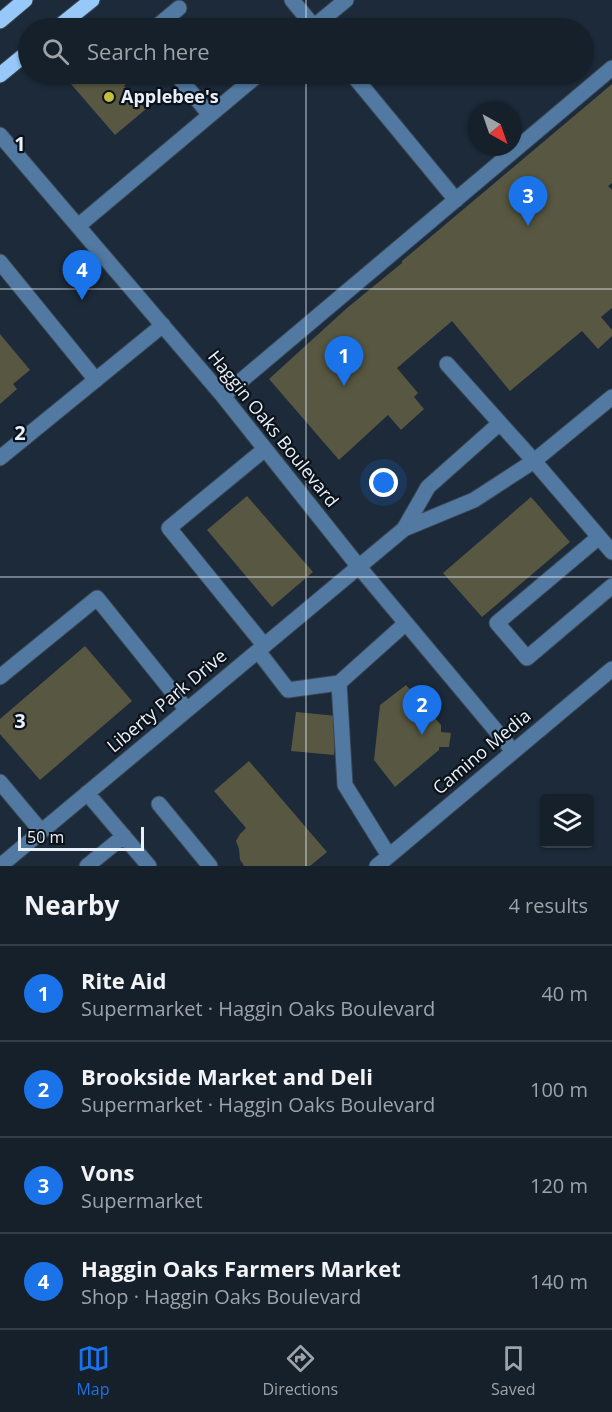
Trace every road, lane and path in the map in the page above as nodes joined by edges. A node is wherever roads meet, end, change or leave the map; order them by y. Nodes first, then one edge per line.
1 (26, 0) edge
2 (92, 0) edge
3 (292, 0) edge
4 (346, 0) edge
5 (179, 8) dead end
6 (70, 18) edge
7 (167, 18) edge
8 (306, 18) edge
9 (325, 18) edge
10 (0, 21) edge
11 (18, 60) edge
12 (612, 68) edge
13 (0, 75) edge
14 (594, 83) edge
15 (184, 84) edge
16 (247, 84) edge
17 (360, 84) edge
18 (593, 84) edge
19 (210, 115) junction
20 (0, 135) edge
21 (456, 200) junction
22 (78, 226) junction
23 (0, 261) edge
24 (163, 326) junction
25 (447, 364) dead end
26 (96, 380) junction
27 (223, 396) junction
28 (612, 397) edge
29 (500, 423) junction
30 (266, 449) junction
31 (0, 458) edge
32 (534, 461) junction
33 (404, 529) junction
34 (599, 537) junction
35 (612, 552) edge
36 (359, 567) junction
37 (612, 586) edge
38 (406, 623) junction
39 (261, 648) junction
40 (612, 669) edge
41 (0, 677) edge
42 (339, 683) junction
43 (187, 710) junction
44 (513, 752) junction
45 (0, 782) edge
46 (87, 792) junction
47 (159, 804) dead end
48 (41, 831) junction
49 (124, 836) junction
50 (383, 861) edge
51 (0, 866) edge
52 (87, 866) edge
53 (149, 866) edge
54 (210, 866) edge

1 - 10 main road
2 - 6 main road
3 - 8 street
4 - 9 street
5 - 7 street
11 - 13 main road
12 - 14 street
15 - 19 street
16 - 19 street
17 - 21 street
18 - 21 street
19 - 22 street
20 - 22 street, Haggin Oaks Boulevard
21 - 27 street
22 - 24 street, Haggin Oaks Boulevard
23 - 26 street
24 - 26 street
24 - 27 street, Haggin Oaks Boulevard
25 - 29 street
26 - 31 street
27 - 30 street, Haggin Oaks Boulevard
28 - 32 street
29 - 32 street
29 - 33 street
30 - 36 street, Haggin Oaks Boulevard
30 - 39 street
32 - 33 street
32 - 34 street
33 - 36 street, Liberty Park Drive
34 - 35 street
34 - 37 street
36 - 38 street, Haggin Oaks Boulevard
36 - 39 street, Liberty Park Drive
38 - 42 street
38 - 44 street, Haggin Oaks Boulevard
39 - 42 street
39 - 43 street, Liberty Park Drive
40 - 44 street, Camino Media
41 - 43 street
42 - 50 street
43 - 46 street, Liberty Park Drive
44 - 50 street, Camino Media
45 - 48 street
46 - 48 street, Liberty Park Drive
46 - 49 street
47 - 54 street
48 - 51 street, Liberty Park Drive
49 - 52 street
49 - 53 street

